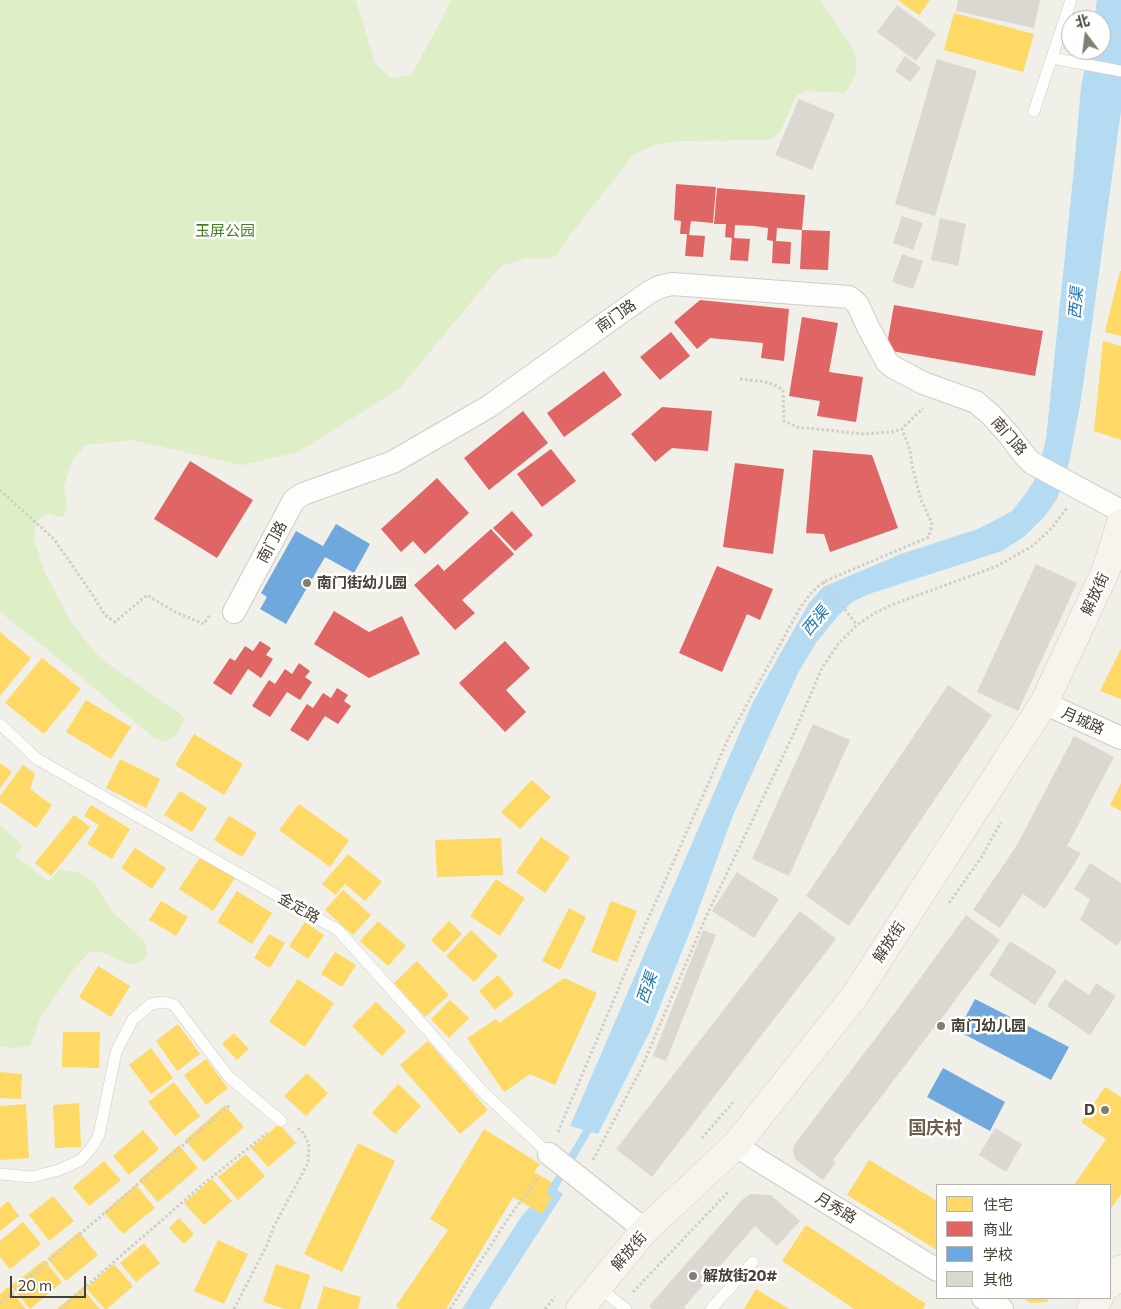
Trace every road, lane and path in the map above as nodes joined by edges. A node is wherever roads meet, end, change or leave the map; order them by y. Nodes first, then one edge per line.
1 (1071, 0) edge
2 (1052, 58) junction
3 (1121, 71) edge
4 (1034, 111) dead end
5 (740, 379) dead end
6 (941, 390) junction
7 (902, 430) junction
8 (0, 490) edge
9 (1081, 490) junction
10 (1121, 511) edge
11 (1121, 523) edge
12 (823, 582) junction
13 (234, 612) joint
14 (857, 625) junction
15 (1044, 703) junction
16 (0, 724) edge
17 (1121, 738) edge
18 (245, 1092) junction
19 (738, 1096) dead end
20 (281, 1121) junction
21 (699, 1141) dead end
22 (736, 1145) junction
23 (549, 1154) junction
24 (0, 1174) edge
25 (582, 1181) junction
26 (646, 1230) junction
27 (753, 1262) dead end
28 (936, 1269) edge
29 (1121, 1269) edge
30 (1111, 1283) edge
31 (598, 1287) junction
32 (985, 1299) edge
33 (1099, 1299) edge
34 (569, 1302) edge
35 (0, 1303) edge
36 (60, 1309) edge
37 (234, 1309) edge
38 (450, 1309) edge
39 (545, 1309) edge
40 (626, 1309) edge
41 (711, 1309) edge
42 (1002, 1309) edge
43 (1091, 1309) edge

1 - 2 lane
2 - 3 lane
2 - 4 lane
5 - 7 path
6 - 7 path
6 - 9 street, 南门路
6 - 13 street, 南门路
7 - 12 path
8 - 13 path
9 - 10 street, 南门路
9 - 14 path
11 - 15 street, 解放街
12 - 14 path
12 - 23 path
14 - 25 path
15 - 17 street, 月城路
15 - 22 street, 解放街
16 - 23 lane, 金定路
18 - 20 lane
18 - 24 lane
18 - 35 path
19 - 21 path
20 - 36 path
20 - 37 path
22 - 26 street, 解放街
22 - 28 street, 月秀路
23 - 25 street
23 - 38 path
25 - 26 street
26 - 31 street, 解放街
27 - 41 lane
29 - 30 street
31 - 34 street, 解放街
31 - 40 lane
32 - 42 street
33 - 43 street
34 - 39 path

